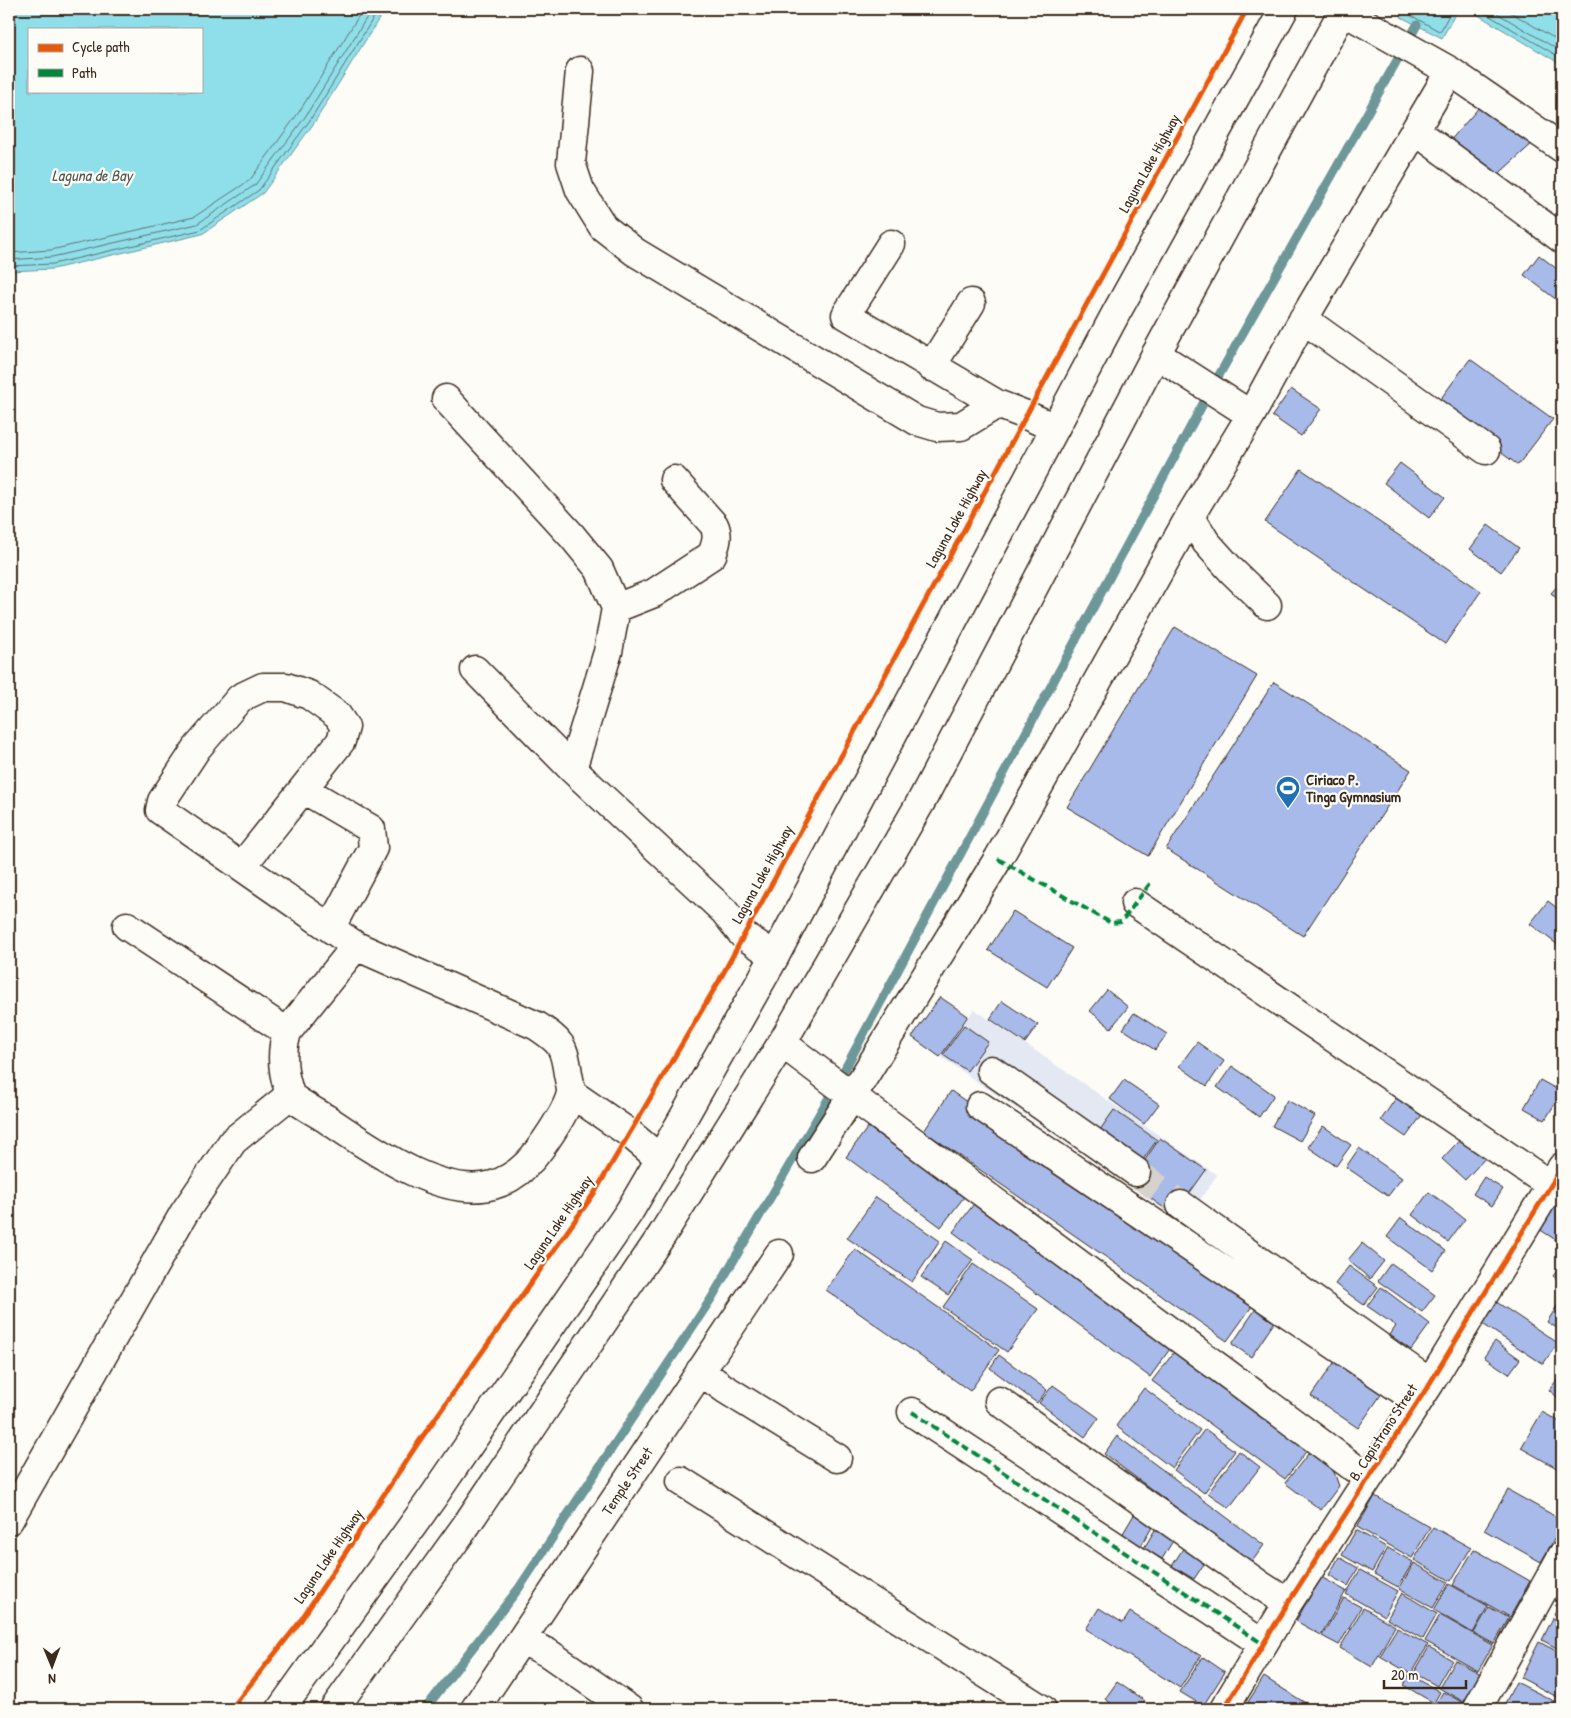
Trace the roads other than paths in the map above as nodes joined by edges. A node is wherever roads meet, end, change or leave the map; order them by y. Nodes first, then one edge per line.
1 (1284, 9) edge
2 (1344, 10) edge
3 (1442, 67) junction
4 (580, 71) dead end
5 (1416, 130) junction
6 (1562, 148) edge
7 (1562, 239) edge
8 (891, 244) dead end
9 (970, 303) dead end
10 (1303, 319) junction
11 (1156, 354) junction
12 (931, 367) junction
13 (446, 399) dead end
14 (996, 404) junction
15 (1241, 409) junction
16 (1055, 428) junction
17 (1486, 450) dead end
18 (674, 480) dead end
19 (1190, 516) junction
20 (1267, 605) dead end
21 (616, 608) junction
22 (475, 670) dead end
23 (572, 769) junction
24 (303, 789) junction
25 (242, 866) junction
26 (1135, 903) dead end
27 (127, 926) dead end
28 (331, 927) junction
29 (356, 946) junction
30 (775, 956) junction
31 (287, 1032) junction
32 (782, 1043) junction
33 (991, 1070) dead end
34 (571, 1093) junction
35 (849, 1094) junction
36 (290, 1095) junction
37 (980, 1106) dead end
38 (812, 1158) dead end
39 (660, 1159) junction
40 (1136, 1172) tunnel mouth
41 (1558, 1182) edge
42 (1182, 1205) tunnel mouth
43 (779, 1254) dead end
44 (700, 1371) junction
45 (1424, 1392) junction
46 (999, 1400) dead end
47 (912, 1412) dead end
48 (836, 1458) dead end
49 (1368, 1478) junction
50 (681, 1481) dead end
51 (9, 1520) edge
52 (1562, 1556) edge
53 (1288, 1603) junction
54 (522, 1640) junction
55 (1263, 1644) junction
56 (281, 1709) edge
57 (334, 1709) edge
58 (475, 1709) edge
59 (629, 1709) edge
60 (1042, 1709) edge
61 (1224, 1709) edge
62 (1477, 1709) edge

1 - 16 main road
2 - 3 main road
2 - 11 main road
3 - 5 main road
3 - 6 main road
4 - 14 main road
5 - 7 main road
5 - 10 main road
8 - 12 main road
9 - 12 main road
10 - 15 main road
10 - 17 main road
11 - 15 main road
11 - 32 main road
12 - 14 main road
13 - 21 main road
14 - 16 main road
15 - 19 main road
16 - 30 main road
18 - 21 main road
19 - 20 main road
19 - 35 main road
21 - 23 main road
22 - 23 main road
23 - 30 main road
24 - 25 main road
24 - 25 main road
24 - 28 main road
25 - 28 main road
26 - 41 main road
27 - 31 main road
28 - 29 main road
29 - 31 main road
29 - 34 main road
30 - 39 main road
31 - 36 main road
32 - 35 main road
32 - 57 main road
33 - 40 main road
34 - 36 main road
34 - 39 main road
35 - 38 main road
35 - 49 main road
36 - 51 main road
37 - 45 main road
39 - 56 main road
41 - 45 main road, B. Capistrano Street
42 - 45 main road
43 - 44 main road, Temple Street
44 - 48 main road
44 - 54 main road, Temple Street
45 - 49 main road, B. Capistrano Street
46 - 53 main road
47 - 55 main road
49 - 53 main road, B. Capistrano Street
50 - 60 main road
52 - 62 main road
53 - 55 main road, B. Capistrano Street
54 - 58 main road, Temple Street
54 - 59 main road
55 - 61 main road, B. Capistrano Street

